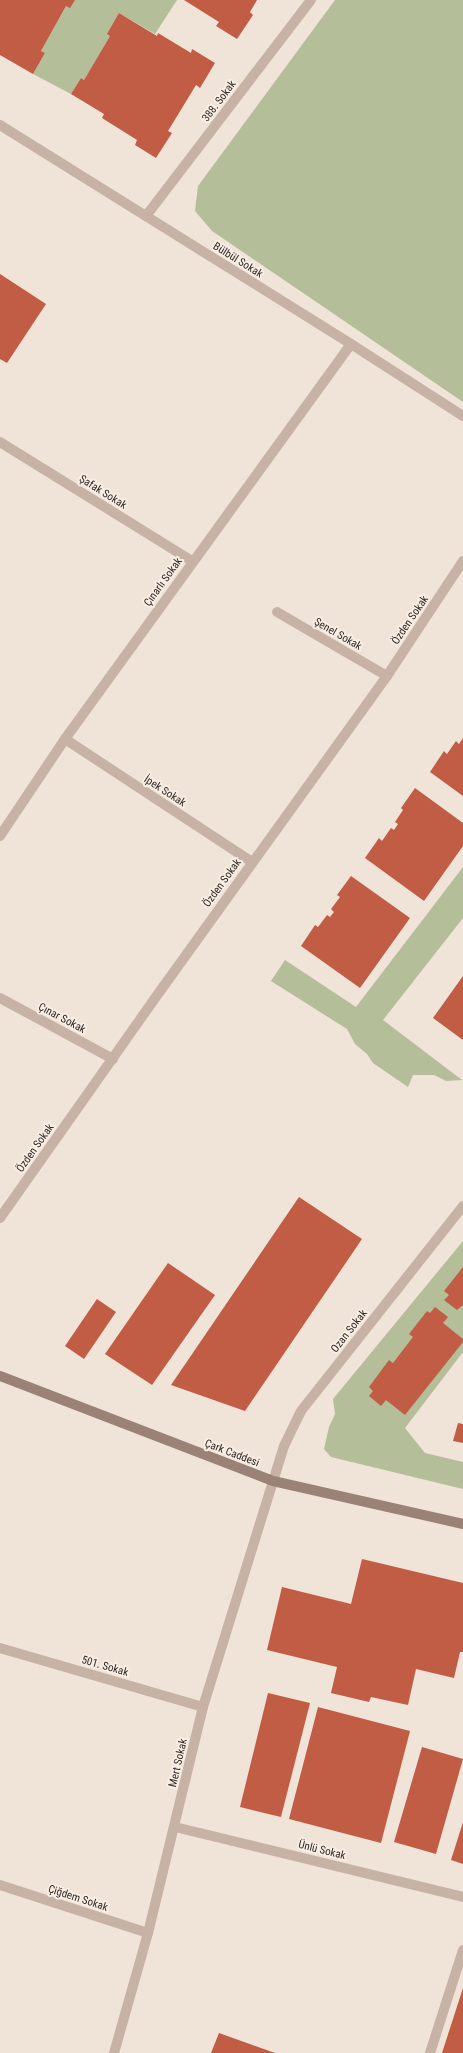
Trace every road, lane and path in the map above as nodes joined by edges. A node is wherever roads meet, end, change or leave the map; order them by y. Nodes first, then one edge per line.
1 (310, 0) edge
2 (0, 125) edge
3 (146, 216) junction
4 (350, 344) junction
5 (463, 416) edge
6 (0, 442) edge
7 (192, 561) junction
8 (463, 561) edge
9 (277, 612) dead end
10 (387, 676) junction
11 (65, 739) junction
12 (0, 836) edge
13 (252, 862) junction
14 (0, 998) edge
15 (113, 1059) junction
16 (463, 1206) edge
17 (0, 1218) edge
18 (0, 1376) edge
19 (273, 1481) junction
20 (463, 1524) edge
21 (0, 1648) edge
22 (203, 1707) junction
23 (175, 1827) junction
24 (0, 1885) edge
25 (463, 1897) edge
26 (148, 1933) junction
27 (463, 1950) edge
28 (114, 2053) edge
29 (430, 2053) edge

1 - 3 street, 388. Sokak
2 - 3 street, Bülbül Sokak
3 - 4 street, Bülbül Sokak
4 - 5 street, Bülbül Sokak
4 - 7 street, Çınarlı Sokak
6 - 7 street, Şafak Sokak
7 - 11 street, Çınarlı Sokak
8 - 10 street, Özden Sokak
9 - 10 street, Şenel Sokak
10 - 13 street, Özden Sokak
11 - 12 street, Çınarlı Sokak
11 - 13 street, İpek Sokak
13 - 15 street, Özden Sokak
14 - 15 street, Çınar Sokak
15 - 17 street, Özden Sokak
16 - 19 street, Ozan Sokak
18 - 19 main road, Çark Caddesi
19 - 20 main road, Çark Caddesi
19 - 22 street, Mert Sokak
21 - 22 street, 501. Sokak
22 - 23 street, Mert Sokak
23 - 25 street, Ünlü Sokak
23 - 26 street, Mert Sokak
24 - 26 street, Çiğdem Sokak
26 - 28 street, Mert Sokak
27 - 29 street

